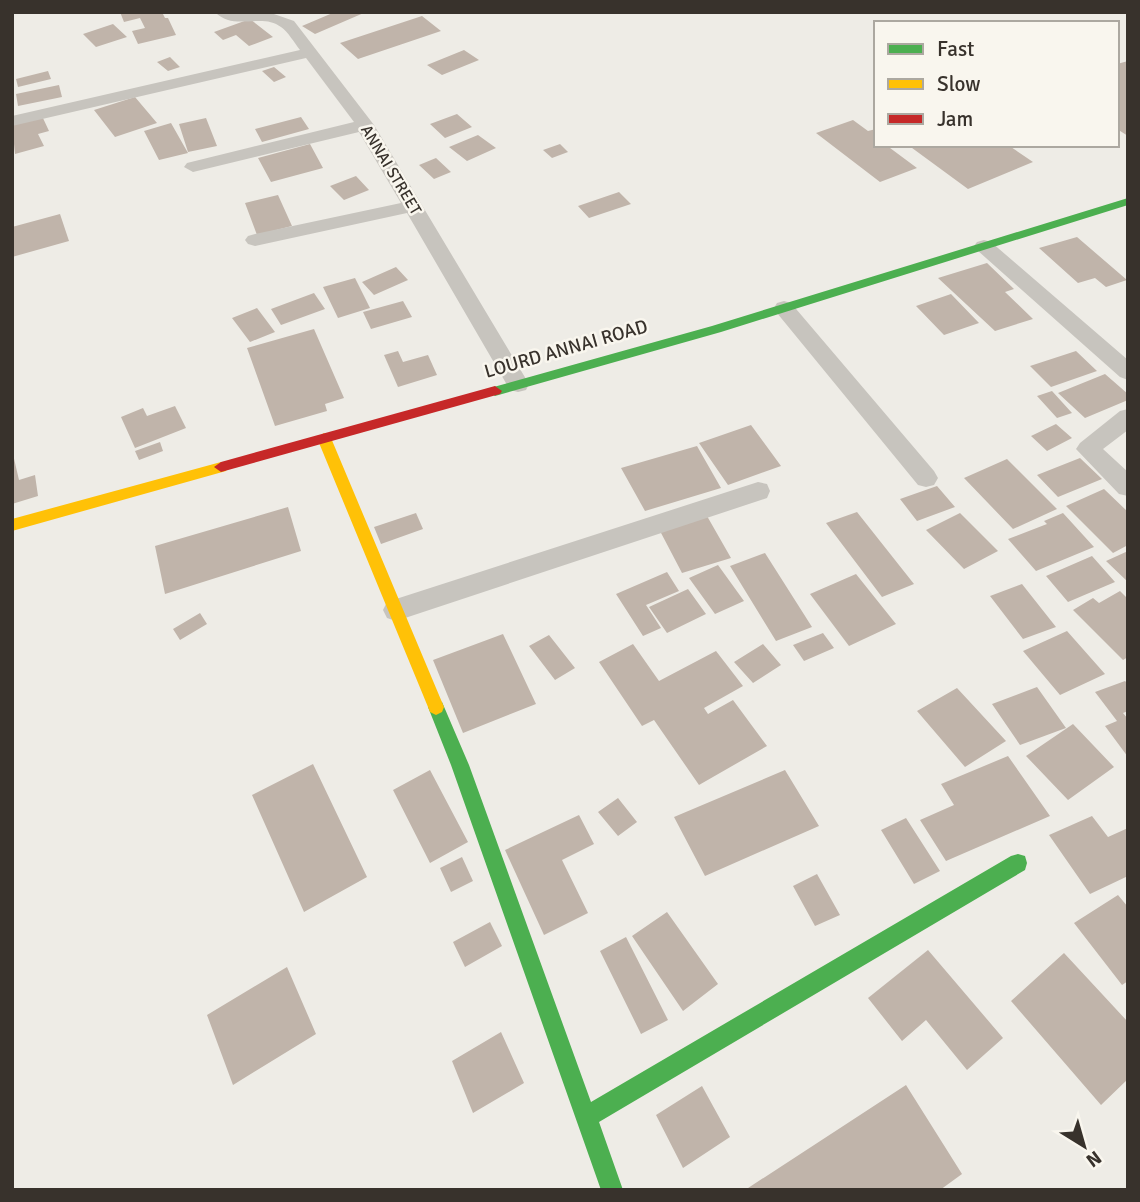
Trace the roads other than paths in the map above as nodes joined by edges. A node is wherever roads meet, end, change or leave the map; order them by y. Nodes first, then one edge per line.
1 (223, 12) edge
2 (310, 52) junction
3 (12, 121) edge
4 (365, 125) junction
5 (192, 167) dead end
6 (1128, 201) edge
7 (413, 206) junction
8 (254, 240) dead end
9 (984, 246) junction
10 (784, 308) junction
11 (1128, 372) edge
12 (518, 384) junction
13 (1128, 417) edge
14 (324, 438) junction
15 (926, 478) dead end
16 (1128, 486) edge
17 (758, 491) dead end
18 (12, 525) edge
19 (396, 610) junction
20 (1018, 863) dead end
21 (587, 1117) junction
22 (612, 1190) edge

1 - 2 street, ANNAI STREET
2 - 3 street
2 - 4 street, ANNAI STREET
4 - 5 street
4 - 7 street, ANNAI STREET
6 - 9 street, LOURD ANNAI ROAD
7 - 8 street
7 - 12 street, ANNAI STREET
9 - 10 street, LOURD ANNAI ROAD
9 - 11 street
10 - 12 street, LOURD ANNAI ROAD
10 - 15 street
12 - 14 street, LOURD ANNAI ROAD
13 - 16 street
14 - 18 street, LOURD ANNAI ROAD
14 - 19 street
17 - 19 street
19 - 21 street
20 - 21 street
21 - 22 street

